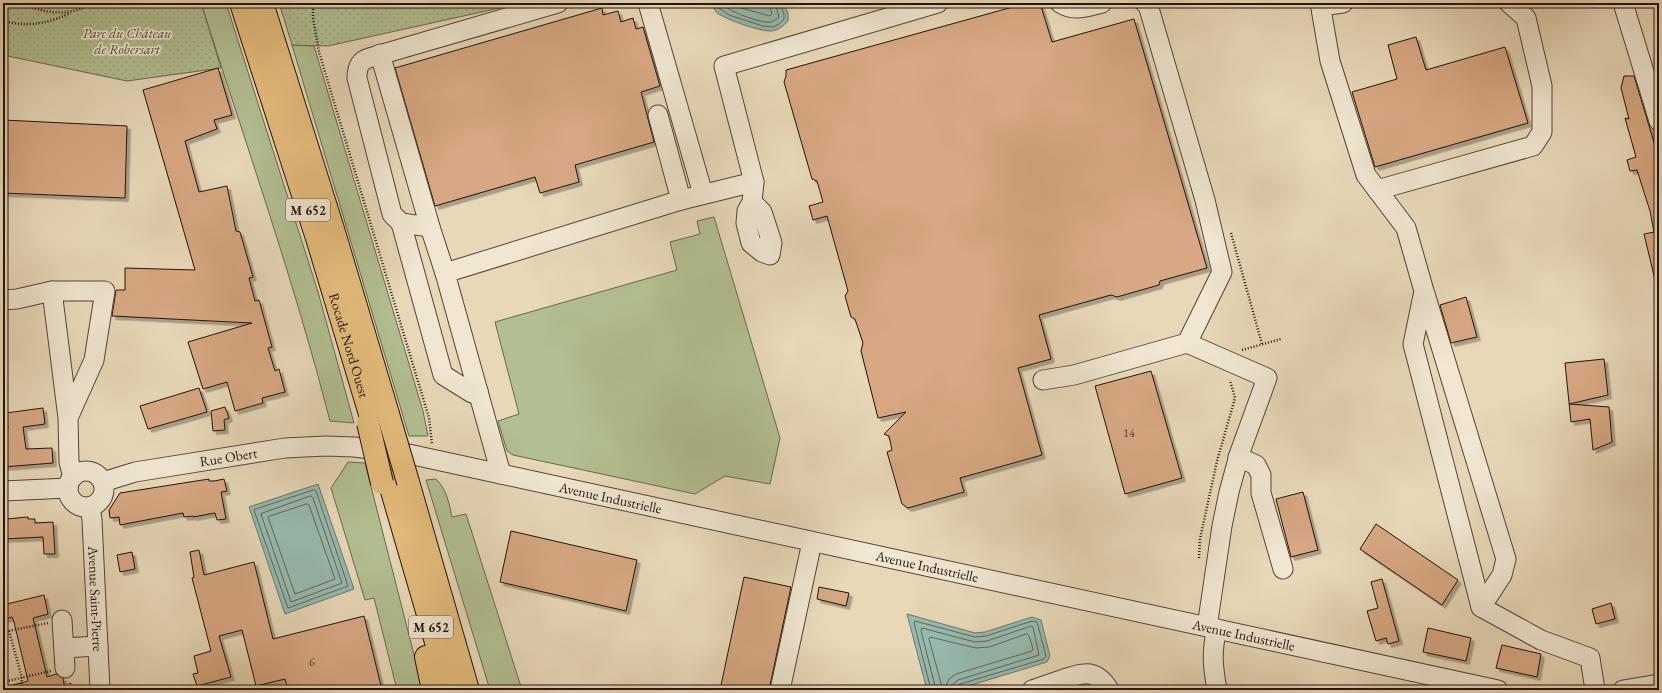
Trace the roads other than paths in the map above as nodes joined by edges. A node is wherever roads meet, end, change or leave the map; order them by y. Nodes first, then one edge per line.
1 (241, 3) edge
2 (262, 3) edge
3 (558, 3) edge
4 (648, 3) edge
5 (938, 3) edge
6 (1060, 3) edge
7 (1102, 3) edge
8 (1145, 3) edge
9 (1343, 3) edge
10 (1509, 3) edge
11 (1623, 3) edge
12 (1321, 5) edge
13 (380, 54) junction
14 (658, 115) dead end
15 (1659, 121) edge
16 (754, 182) junction
17 (1378, 190) junction
18 (703, 194) junction
19 (682, 200) junction
20 (752, 202) dead end
21 (401, 223) junction
22 (430, 227) junction
23 (445, 273) junction
24 (52, 291) junction
25 (1424, 291) junction
26 (3, 300) edge
27 (1187, 343) junction
28 (1043, 380) dead end
29 (478, 391) junction
30 (68, 418) junction
31 (375, 418) junction
32 (354, 447) joint
33 (1238, 457) junction
34 (501, 474) junction
35 (71, 482) junction
36 (103, 482) junction
37 (393, 482) junction
38 (3, 491) edge
39 (90, 507) junction
40 (812, 542) junction
41 (1283, 570) dead end
42 (1481, 607) junction
43 (62, 620) road end
44 (1212, 628) junction
45 (98, 646) junction
46 (64, 648) junction
47 (65, 668) road end
48 (1659, 684) edge
49 (1461, 686) edge
50 (100, 690) edge
51 (433, 690) edge
52 (450, 690) edge
53 (468, 690) edge
54 (780, 690) edge
55 (1032, 690) edge
56 (1109, 690) edge
57 (1217, 690) edge
58 (1498, 690) edge
59 (1595, 690) edge
60 (1624, 690) edge

1 - 31 highway, Rocade Nord Ouest / M 652
2 - 31 highway, Rocade Nord Ouest / M 652
3 - 13 street
4 - 18 street
5 - 16 street
6 - 7 street
8 - 27 street
9 - 12 street
10 - 17 street
11 - 15 street
12 - 17 street
13 - 21 street
13 - 22 street
14 - 19 street
16 - 18 street
16 - 20 street
17 - 25 street
18 - 19 street
19 - 23 street
21 - 22 street
21 - 29 street
22 - 23 street
23 - 29 street
24 - 26 street
24 - 30 street
24 - 30 street
25 - 42 street
25 - 42 street
27 - 28 street
27 - 33 street
29 - 34 street
30 - 35 street
31 - 37 highway, Rocade Nord Ouest / M 652, bridge
32 - 34 street, Avenue Industrielle
32 - 36 street, Rue Obert
33 - 41 street
33 - 44 street
34 - 40 street, Avenue Industrielle
35 - 36 street
35 - 38 street
35 - 39 street
36 - 39 street
37 - 51 highway
37 - 52 highway, Rocade Nord Ouest / M 652
37 - 53 highway, Rocade Nord Ouest / M 652
39 - 45 street, Avenue Saint-Pierre
40 - 44 street, Avenue Industrielle
40 - 54 street
42 - 59 street
43 - 46 street
44 - 49 street, Avenue Industrielle
44 - 57 street
45 - 46 street
45 - 50 street, Avenue Saint-Pierre
46 - 47 street
48 - 60 street
49 - 58 street, Avenue Industrielle
55 - 56 street

